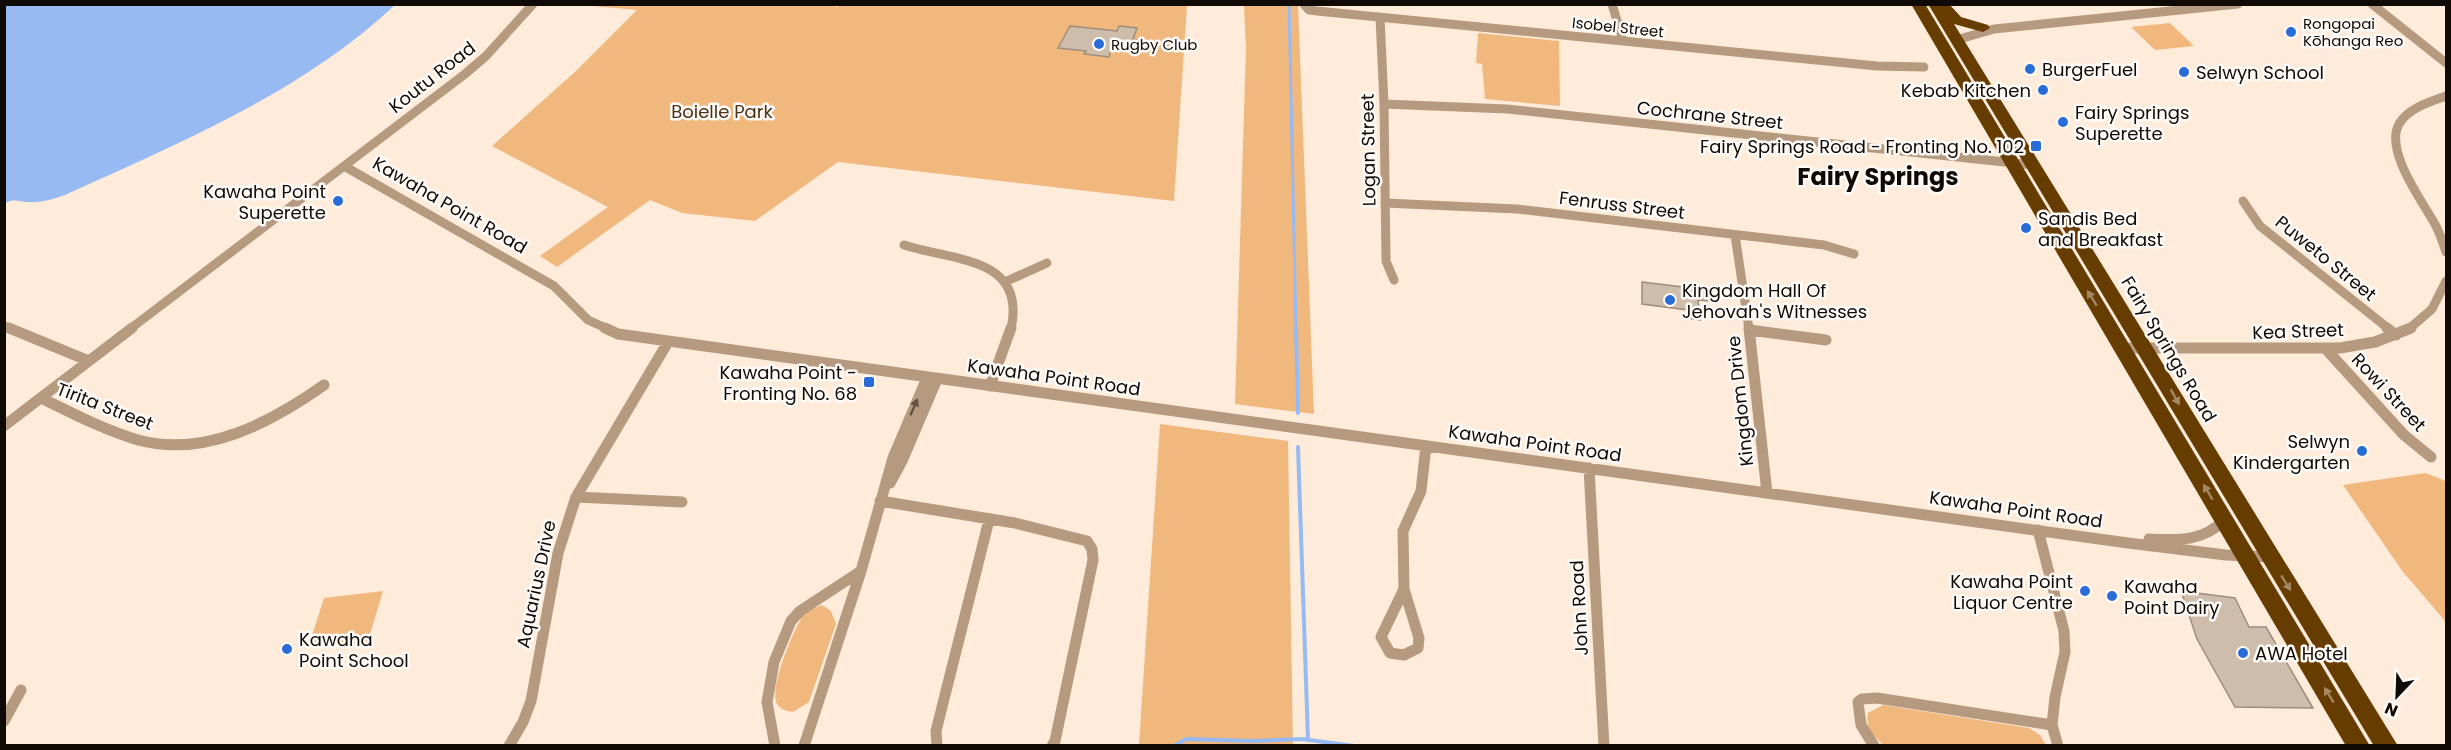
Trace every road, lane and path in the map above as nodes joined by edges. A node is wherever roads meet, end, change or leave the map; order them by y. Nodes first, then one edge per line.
1 (532, 4) edge
2 (1612, 4) edge
3 (1918, 4) edge
4 (1925, 4) edge
5 (1935, 4) edge
6 (1942, 4) edge
7 (2238, 4) edge
8 (2372, 4) edge
9 (1306, 7) edge
10 (1380, 17) junction
11 (1989, 29) junction
12 (1957, 37) junction
13 (1623, 41) junction
14 (2446, 63) edge
15 (1924, 67) dead end
16 (1961, 76) junction
17 (2446, 96) edge
18 (1384, 104) junction
19 (2012, 164) junction
20 (2032, 165) junction
21 (344, 166) junction
22 (2242, 201) dead end
23 (1385, 203) junction
24 (1735, 235) junction
25 (904, 245) dead end
26 (2446, 252) edge
27 (1854, 254) dead end
28 (1047, 263) dead end
29 (1394, 280) dead end
30 (1007, 281) junction
31 (2446, 281) edge
32 (4, 326) edge
33 (1749, 330) junction
34 (2396, 335) junction
35 (1826, 340) dead end
36 (668, 342) junction
37 (2145, 347) junction
38 (2122, 348) junction
39 (2325, 348) junction
40 (89, 361) junction
41 (932, 378) junction
42 (324, 386) dead end
43 (990, 386) junction
44 (41, 398) junction
45 (4, 426) edge
46 (1426, 446) junction
47 (2432, 457) dead end
48 (1589, 468) junction
49 (1767, 493) junction
50 (576, 497) junction
51 (880, 501) junction
52 (682, 502) dead end
53 (989, 520) junction
54 (2224, 520) junction
55 (2038, 530) junction
56 (2128, 543) junction
57 (2246, 557) junction
58 (2270, 557) junction
59 (861, 571) junction
60 (1404, 589) junction
61 (21, 690) dead end
62 (4, 721) edge
63 (2052, 725) junction
64 (509, 746) edge
65 (775, 746) edge
66 (804, 746) edge
67 (937, 746) edge
68 (1052, 746) edge
69 (1604, 746) edge
70 (1874, 746) edge
71 (2058, 746) edge
72 (2359, 746) edge
73 (2387, 746) edge

1 - 21 street, Koutu Road
2 - 13 street
3 - 16 highway
4 - 12 highway
5 - 12 highway, Fairy Springs Road
6 - 11 highway
7 - 11 street
8 - 14 street
9 - 10 street, Isobel Street
10 - 13 street, Isobel Street
10 - 18 street, Logan Street
11 - 12 street
12 - 16 highway
12 - 20 highway, Fairy Springs Road
13 - 15 street, Isobel Street
16 - 19 highway
17 - 26 street
18 - 19 street, Cochrane Street
18 - 23 street, Logan Street
19 - 20 street, Cochrane Street
38 -> 19 highway
20 - 37 highway, Fairy Springs Road
21 - 36 street, Kawaha Point Road
21 - 40 street, Kawaha Point Road
22 - 34 street, Puweto Street
23 - 24 street, Fenruss Street
23 - 29 street, Logan Street
24 - 27 street, Fenruss Street
24 - 33 street, Kingdom Drive
25 - 30 street
28 - 30 street
30 - 43 street
31 - 34 street, Kea Street
32 - 40 street
33 - 35 street
33 - 49 street, Kingdom Drive
34 - 39 street, Kea Street
36 - 41 street, Kawaha Point Road
36 - 50 street, Aquarius Drive
37 - 38 street, Kea Street
37 - 39 street, Kea Street
37 -> 58 highway, Fairy Springs Road
54 -> 38 highway
39 - 47 street, Rowi Street
40 - 44 street, Kawaha Point Road
41 - 43 street, Kawaha Point Road
41 - 51 street
42 - 44 street, Tirita Street
43 - 46 street, Kawaha Point Road
44 - 45 street, Kawaha Point Road
46 - 48 street, Kawaha Point Road
46 - 60 street
48 - 49 street, Kawaha Point Road
48 - 69 street, John Road
49 - 55 street, Kawaha Point Road
50 - 52 street
50 - 64 street, Aquarius Drive
51 - 53 street
51 - 59 street
53 - 67 street
53 - 68 street
54 - 56 street, Kawaha Point Road
54 - 57 highway
55 - 56 street, Kawaha Point Road
55 - 63 street
56 - 57 street, Kawaha Point Road
57 - 58 street, Kawaha Point Road
72 -> 57 highway
58 -> 73 highway, Fairy Springs Road
59 - 65 street
59 - 66 street
60 - 60 street
61 - 62 street
63 - 70 street
63 - 71 street

